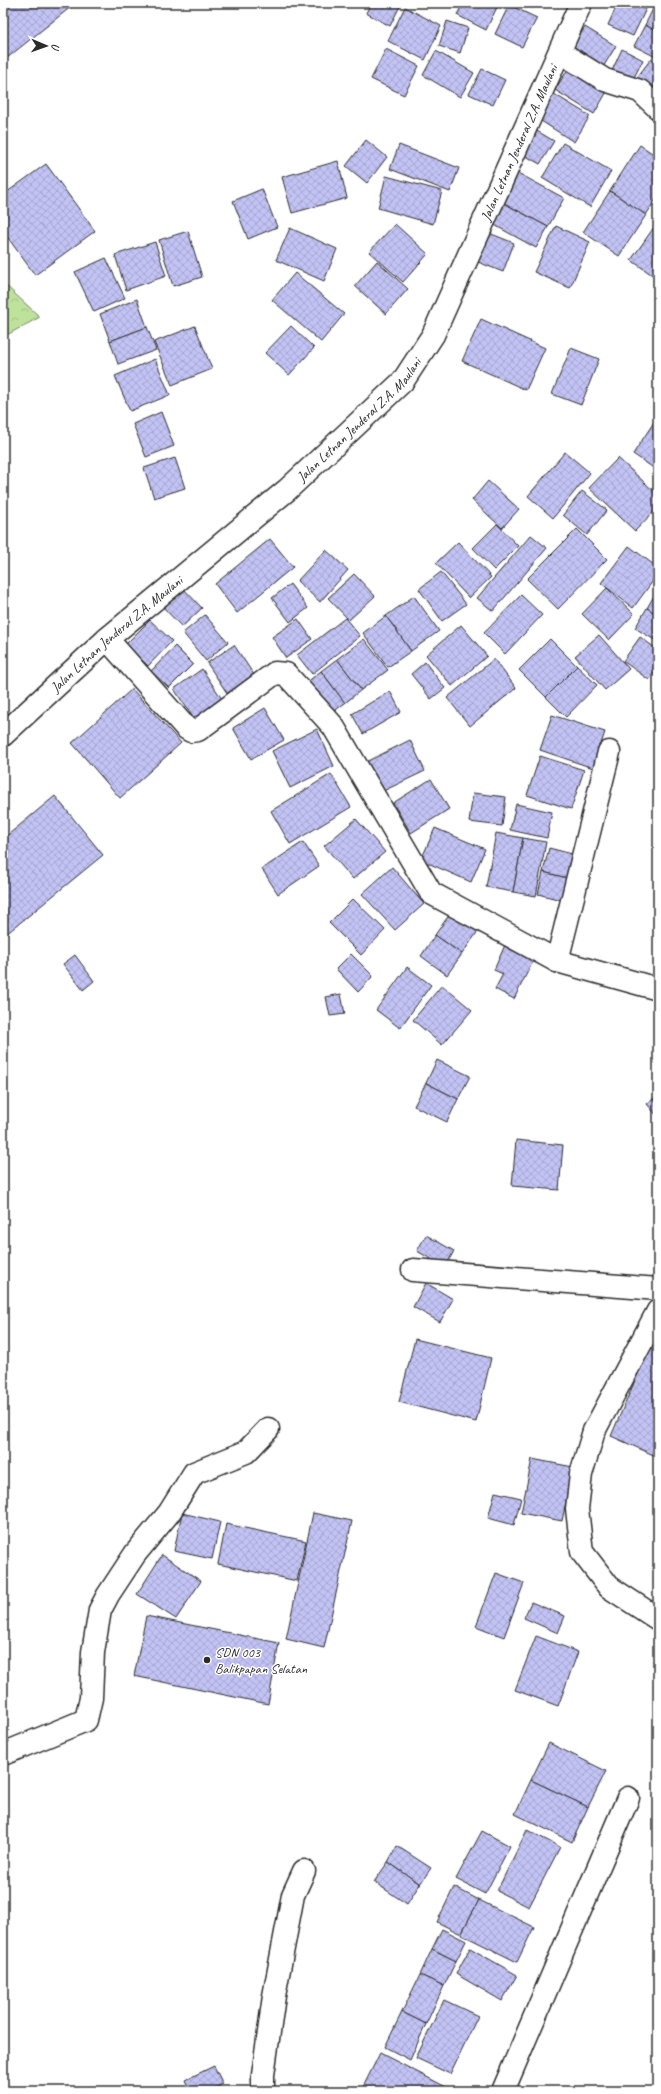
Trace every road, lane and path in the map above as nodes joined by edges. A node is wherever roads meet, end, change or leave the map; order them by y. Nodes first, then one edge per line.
1 (582, 3) edge
2 (560, 52) junction
3 (658, 108) edge
4 (107, 639) junction
5 (3, 735) edge
6 (609, 752) dead end
7 (557, 961) junction
8 (658, 989) edge
9 (413, 1270) dead end
10 (658, 1289) edge
11 (658, 1311) edge
12 (268, 1429) dead end
13 (658, 1620) edge
14 (3, 1754) edge
15 (628, 1798) dead end
16 (304, 1871) dead end
17 (263, 2091) edge
18 (503, 2091) edge

1 - 2 street, Jalan Letnan Jenderal Z.A. Maulani
2 - 3 street
2 - 4 street, Jalan Letnan Jenderal Z.A. Maulani
4 - 5 street, Jalan Letnan Jenderal Z.A. Maulani
4 - 7 street
6 - 7 street
7 - 8 street
9 - 10 street
11 - 13 street
12 - 14 street
15 - 18 street
16 - 17 street

